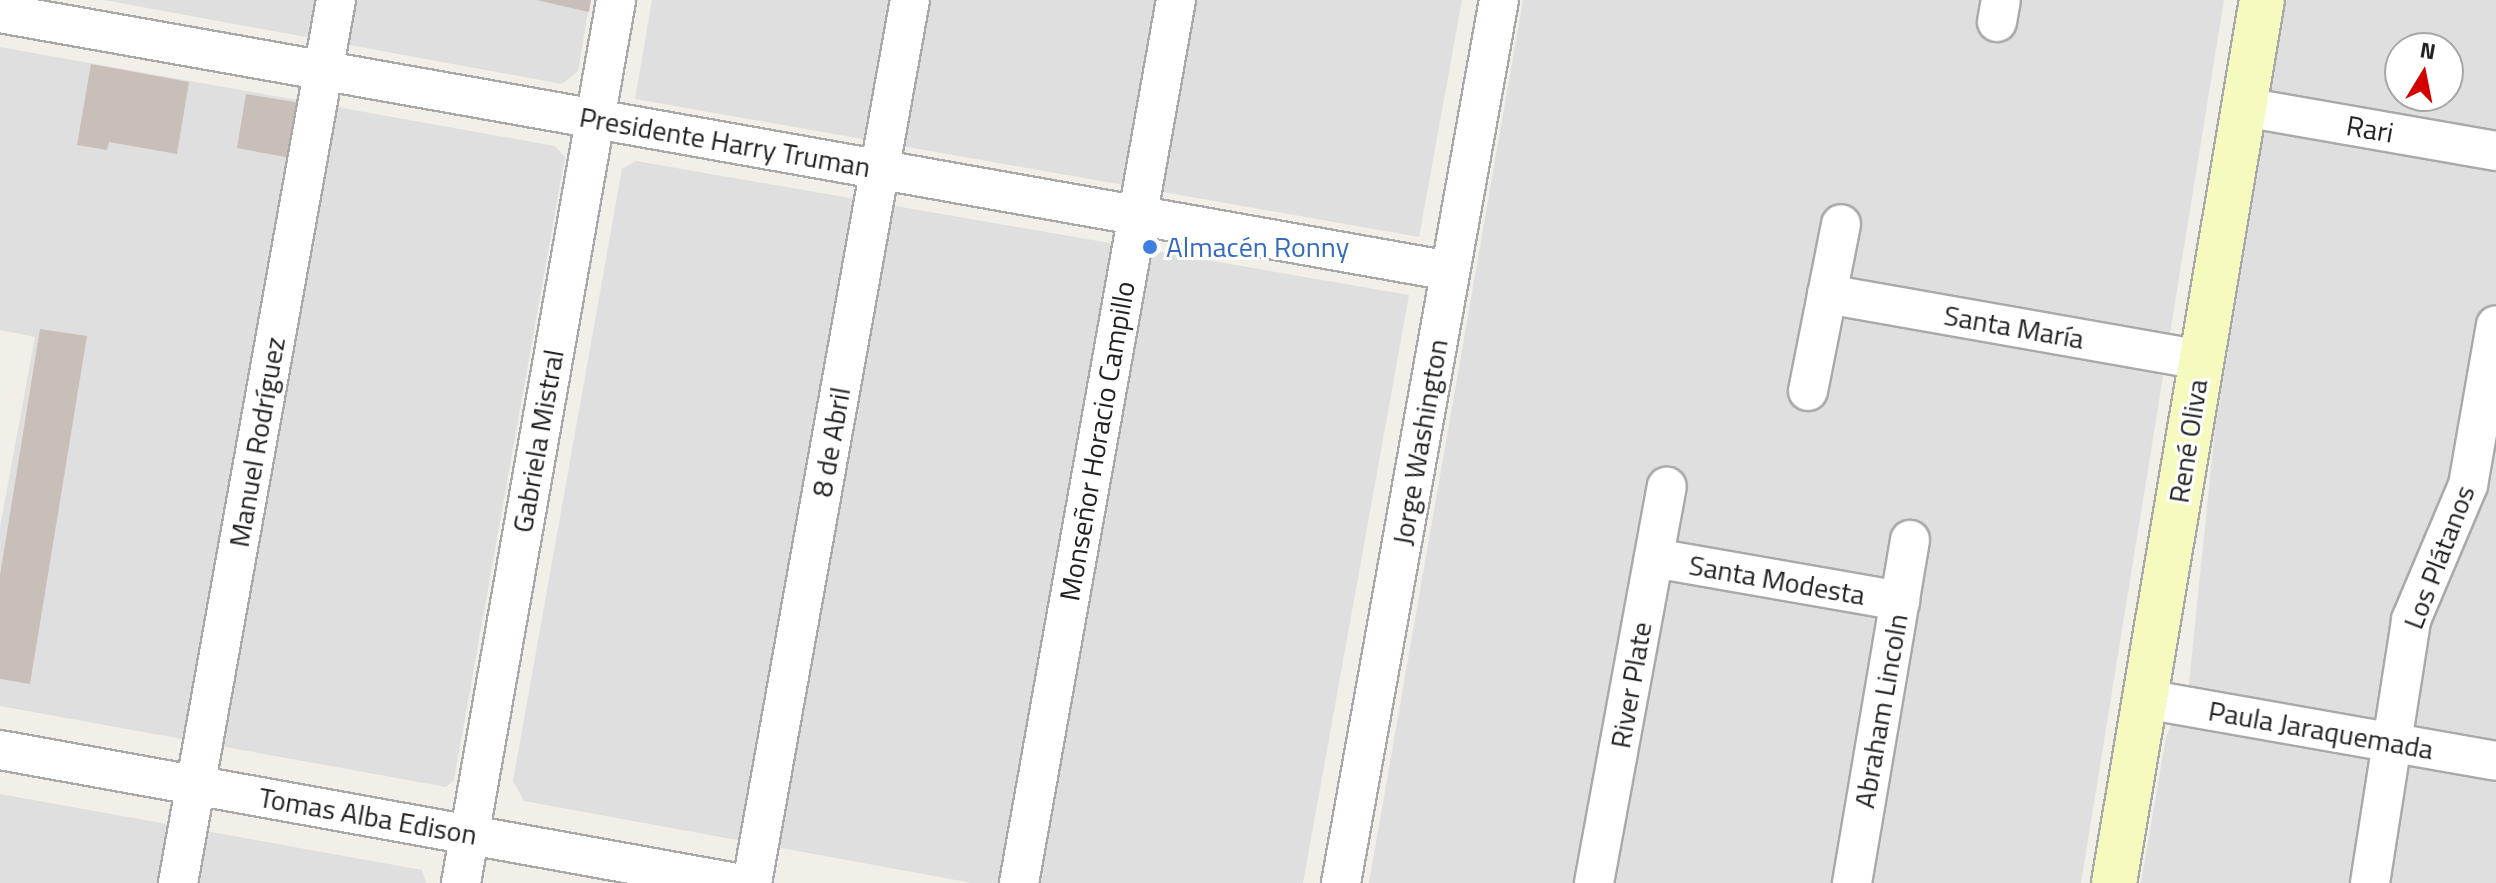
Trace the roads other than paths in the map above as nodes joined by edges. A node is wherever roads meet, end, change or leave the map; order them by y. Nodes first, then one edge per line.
1 (336, 0) edge
2 (616, 0) edge
3 (910, 0) edge
4 (1176, 0) edge
5 (1499, 0) edge
6 (2262, 0) edge
7 (0, 13) edge
8 (324, 70) junction
9 (2244, 107) junction
10 (594, 119) junction
11 (2496, 151) edge
12 (880, 170) junction
13 (1136, 215) junction
14 (1841, 224) dead end
15 (1450, 271) junction
16 (1827, 294) junction
17 (2496, 325) edge
18 (2201, 360) junction
19 (1808, 391) dead end
20 (1667, 487) dead end
21 (1910, 540) dead end
22 (1654, 558) junction
23 (1900, 601) junction
24 (2145, 699) junction
25 (2394, 743) junction
26 (0, 750) edge
27 (2496, 761) edge
28 (196, 785) junction
29 (469, 835) junction
30 (178, 883) edge
31 (461, 883) edge
32 (736, 883) edge
33 (752, 883) edge
34 (1019, 883) edge
35 (1341, 883) edge
36 (1594, 883) edge
37 (1852, 883) edge
38 (2114, 883) edge
39 (2370, 883) edge

1 - 8 street, Manuel Rodríguez
2 - 10 street, Gabriela Mistral
3 - 12 street, 8 de Abril
4 - 13 street, Monseñor Horacio Campillo
5 - 15 street, Jorge Washington
6 - 9 street, René Oliva
7 - 8 street, Presidente Harry Truman
8 - 10 street, Presidente Harry Truman
8 - 28 street, Manuel Rodríguez
9 - 11 street, Rari
9 - 18 street, René Oliva
10 - 12 street, Presidente Harry Truman
10 - 29 street, Gabriela Mistral
12 - 13 street, Presidente Harry Truman
12 - 33 street, 8 de Abril
13 - 15 street, Presidente Harry Truman
13 - 34 street, Monseñor Horacio Campillo
14 - 16 street
15 - 35 street, Jorge Washington
16 - 18 street, Santa María
16 - 19 street
17 - 25 street, Los Plátanos
18 - 24 street, René Oliva
20 - 22 street, River Plate
21 - 23 street, Abraham Lincoln
22 - 23 street, Santa Modesta
22 - 36 street, River Plate
23 - 37 street, Abraham Lincoln
24 - 25 street, Paula Jaraquemada
24 - 38 street, René Oliva
25 - 27 street, Paula Jaraquemada
25 - 39 street, Los Plátanos
26 - 28 street, Tomas Alba Edison
28 - 29 street, Tomas Alba Edison
28 - 30 street, Manuel Rodríguez
29 - 31 street, Gabriela Mistral
29 - 32 street, Tomas Alba Edison

